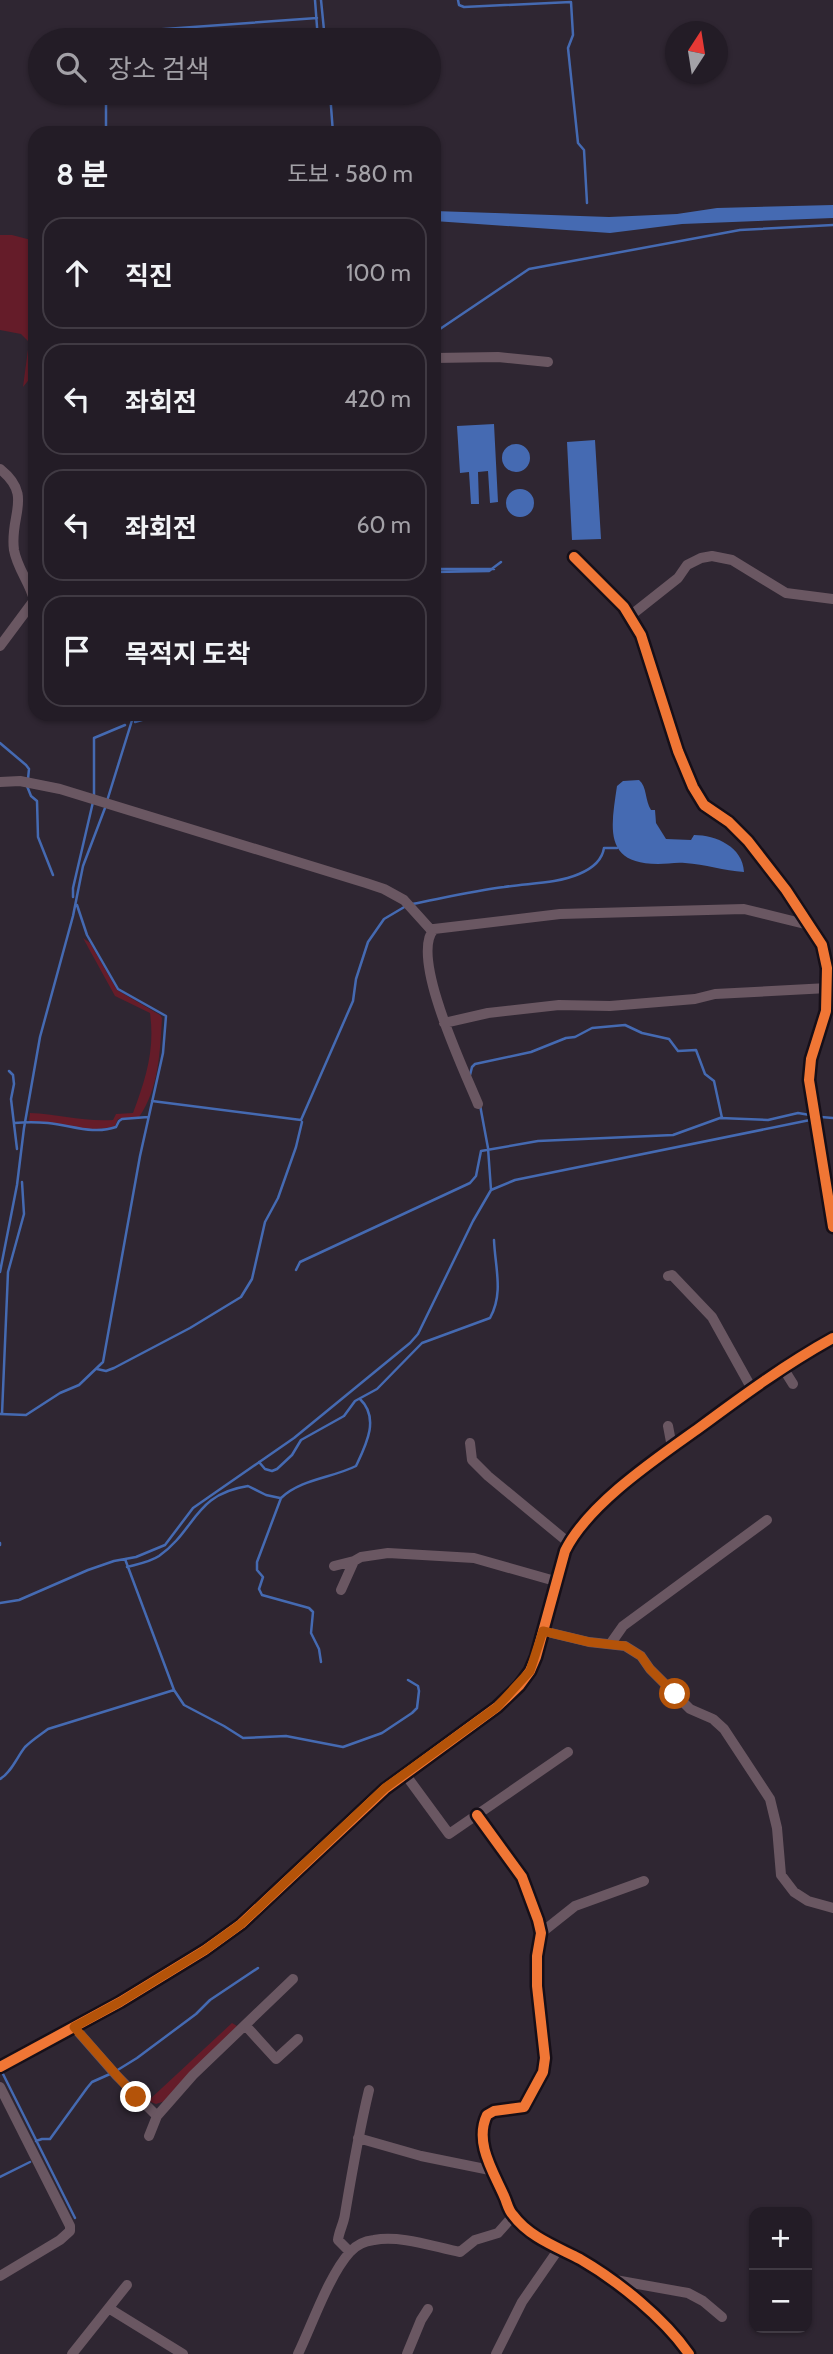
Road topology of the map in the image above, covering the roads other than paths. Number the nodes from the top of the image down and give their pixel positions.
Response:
1 (441, 358) edge
2 (548, 362) dead end
3 (0, 469) edge
4 (574, 556) dead end
5 (28, 583) edge
6 (833, 598) edge
7 (28, 609) edge
8 (630, 616) junction
9 (0, 646) edge
10 (0, 782) edge
11 (809, 925) junction
12 (432, 931) junction
13 (828, 988) junction
14 (444, 1023) junction
15 (478, 1104) dead end
16 (833, 1227) edge
17 (668, 1276) dead end
18 (833, 1338) edge
19 (783, 1368) junction
20 (793, 1384) dead end
21 (752, 1389) junction
22 (668, 1426) dead end
23 (470, 1443) dead end
24 (672, 1447) junction
25 (767, 1520) dead end
26 (569, 1543) junction
27 (354, 1561) junction
28 (334, 1566) dead end
29 (555, 1581) junction
30 (341, 1590) dead end
31 (543, 1631) junction
32 (611, 1643) junction
33 (568, 1752) dead end
34 (405, 1774) junction
35 (478, 1815) junction
36 (643, 1881) dead end
37 (833, 1908) edge
38 (541, 1933) junction
39 (293, 1979) dead end
40 (246, 2026) junction
41 (74, 2027) junction
42 (298, 2039) dead end
43 (0, 2067) edge
44 (0, 2087) edge
45 (369, 2090) dead end
46 (157, 2116) junction
47 (149, 2136) dead end
48 (358, 2138) junction
49 (490, 2170) junction
50 (513, 2216) junction
51 (558, 2250) junction
52 (350, 2252) junction
53 (0, 2276) edge
54 (612, 2280) junction
55 (127, 2285) dead end
56 (110, 2309) junction
57 (428, 2309) dead end
58 (722, 2317) dead end
59 (72, 2354) edge
60 (183, 2354) edge
61 (298, 2354) edge
62 (407, 2354) edge
63 (496, 2354) edge
64 (689, 2354) edge

1 - 2 street
3 - 5 street
4 - 8 street
6 - 8 street
7 - 9 street
8 - 11 street
10 - 12 street
11 - 12 street
11 - 13 street
12 - 14 street
13 - 14 street
13 - 16 street
14 - 15 street
17 - 21 street
18 - 19 street
19 - 20 street
19 - 21 street
21 - 24 street
22 - 24 street
23 - 26 street
24 - 26 street
25 - 32 street
26 - 29 street
27 - 28 street
27 - 29 street
27 - 30 street
29 - 31 street
31 - 32 street
31 - 34 street
32 - 37 street
33 - 35 street
34 - 35 street
34 - 41 street
35 - 38 street
36 - 38 street
38 - 49 street
39 - 40 street
40 - 42 street
40 - 46 street
41 - 43 street
41 - 46 street
44 - 53 street
45 - 48 street
46 - 47 street
48 - 49 street
48 - 52 street
49 - 50 street
50 - 51 street
50 - 52 street
51 - 54 street
51 - 63 street
52 - 61 street
54 - 58 street
54 - 64 street
55 - 56 street
56 - 59 street
56 - 60 street
57 - 62 street

